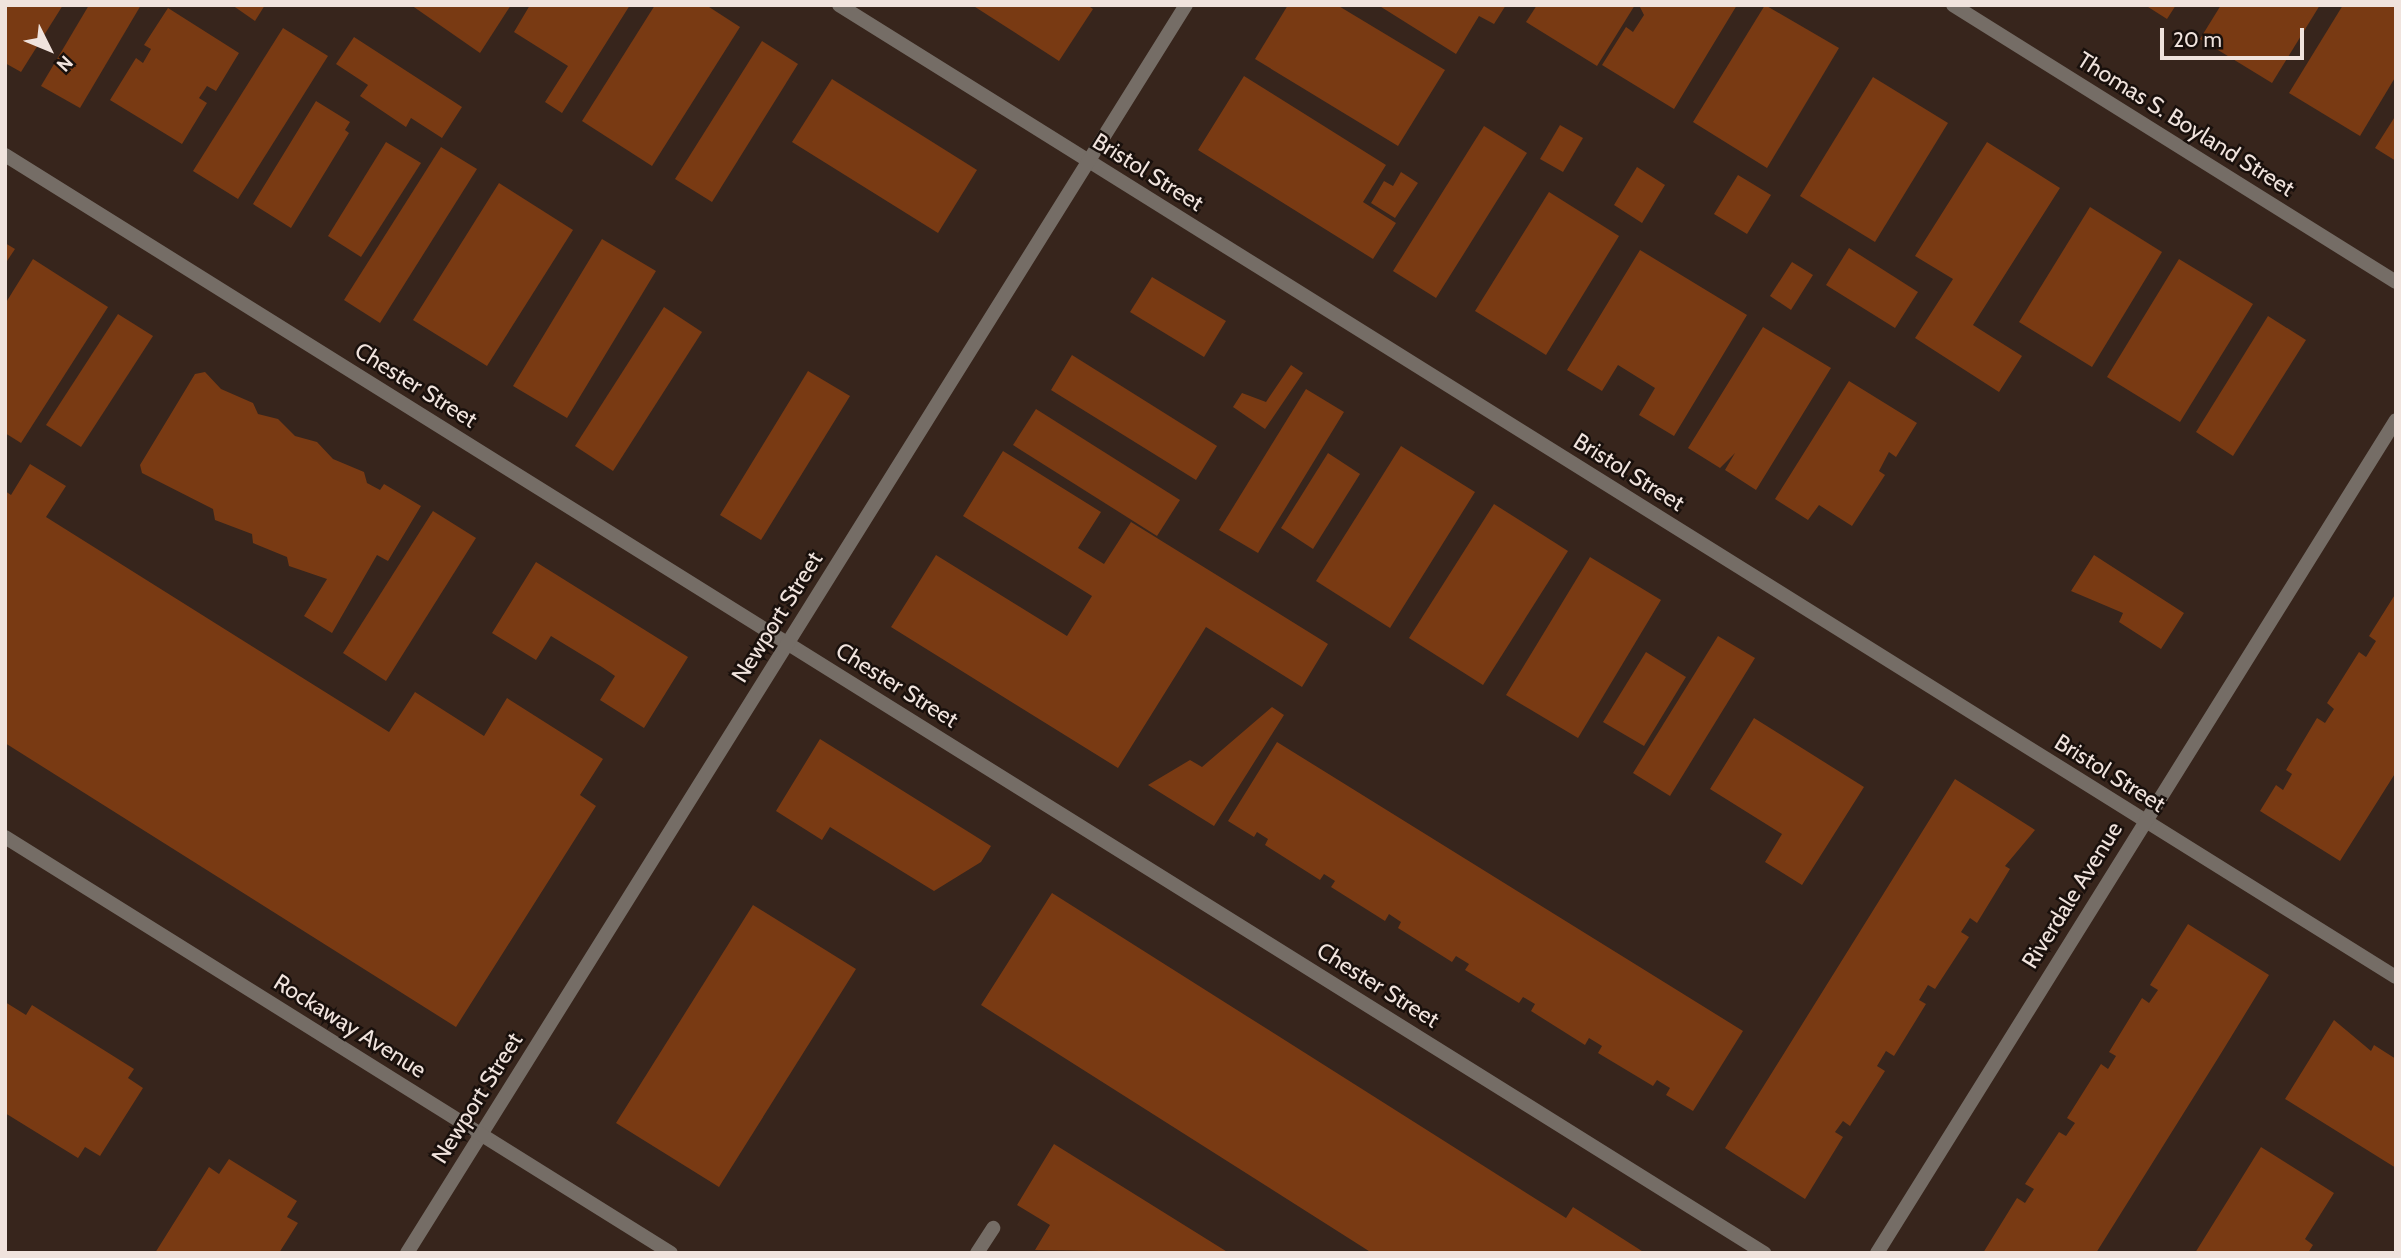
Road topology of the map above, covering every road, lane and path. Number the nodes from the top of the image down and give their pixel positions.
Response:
1 (839, 5) edge
2 (1186, 5) edge
3 (1953, 5) edge
4 (5, 155) edge
5 (1088, 161) junction
6 (2396, 282) edge
7 (2396, 420) edge
8 (787, 643) junction
9 (2145, 821) junction
10 (5, 837) edge
11 (2396, 977) edge
12 (481, 1134) junction
13 (993, 1228) dead end
14 (407, 1253) edge
15 (671, 1253) edge
16 (977, 1253) edge
17 (1764, 1253) edge
18 (1877, 1253) edge

1 - 5 street, Bristol Street
2 - 5 street, Newport Street
3 - 6 street, Thomas S. Boyland Street
4 - 8 street, Chester Street
5 - 8 street, Newport Street
5 - 9 street, Bristol Street
7 - 9 street, Riverdale Avenue
8 - 12 street, Newport Street
8 - 17 street, Chester Street
9 - 11 street, Bristol Street
9 - 18 street, Riverdale Avenue
10 - 12 street, Rockaway Avenue
12 - 14 street, Newport Street
12 - 15 street, Rockaway Avenue
13 - 16 street

